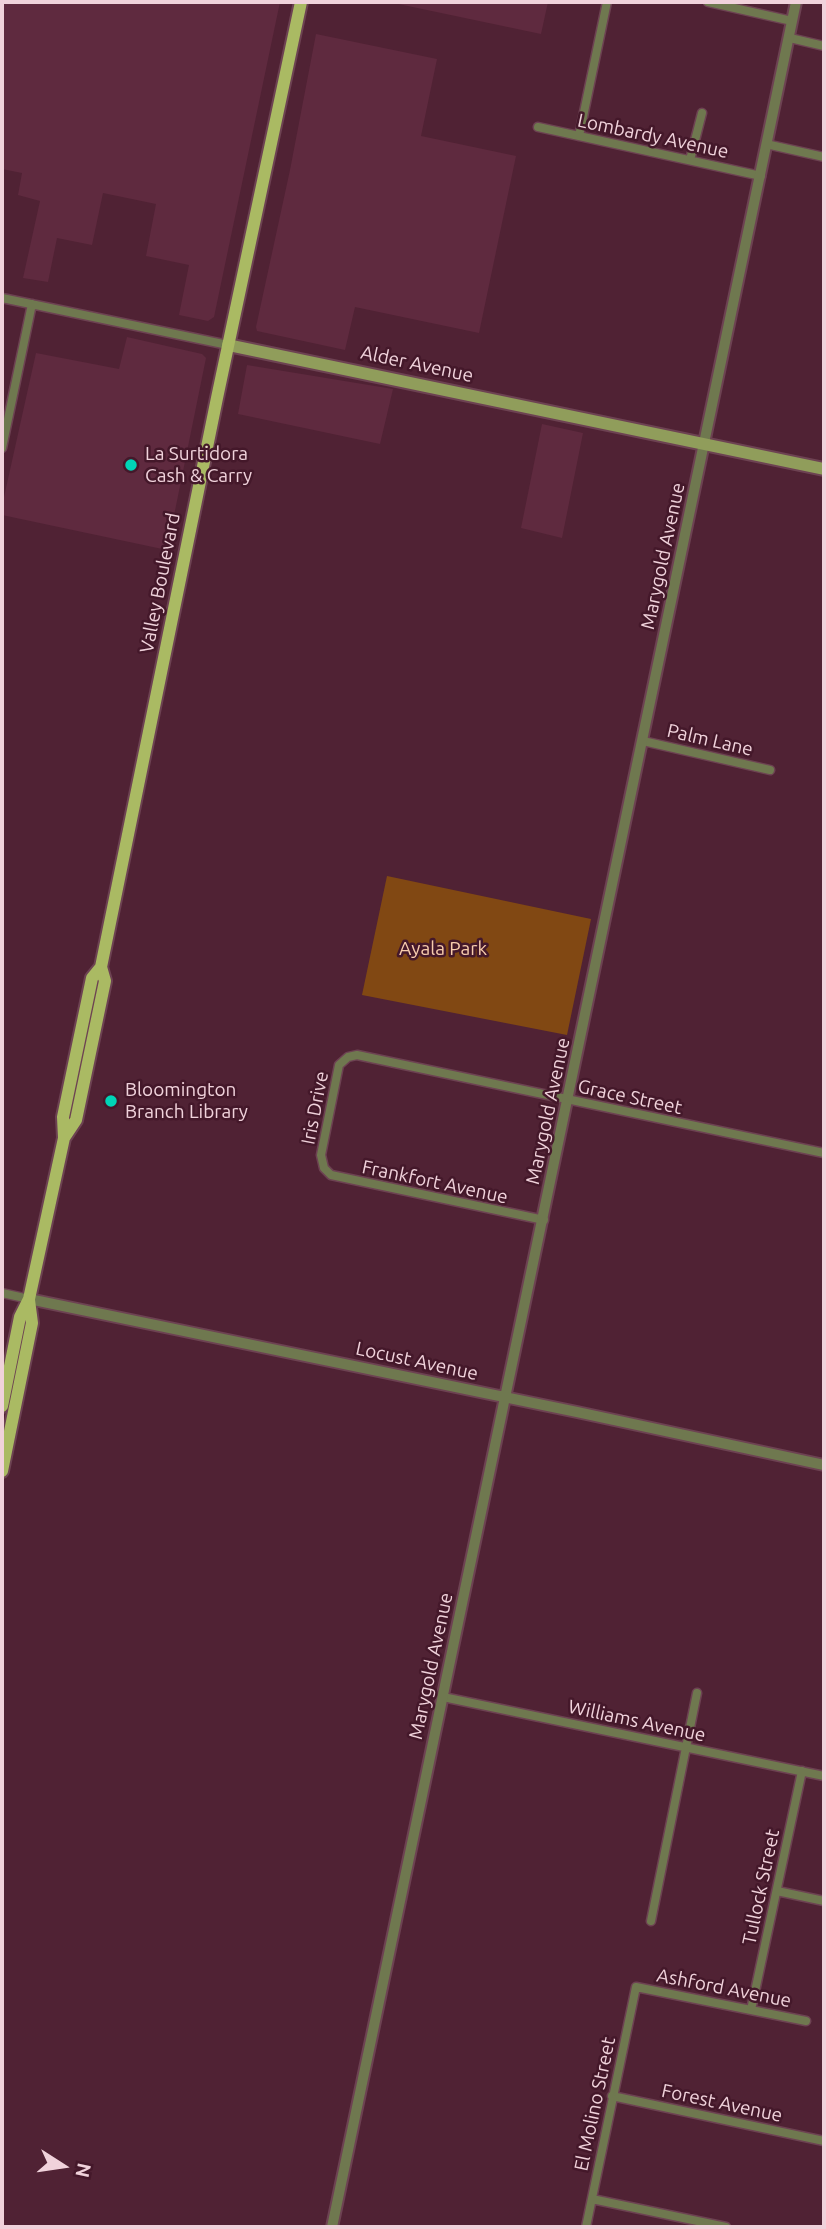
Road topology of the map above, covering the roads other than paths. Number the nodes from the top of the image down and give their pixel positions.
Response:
1 (301, 2) edge
2 (607, 2) edge
3 (708, 2) edge
4 (796, 2) edge
5 (792, 21) junction
6 (790, 38) junction
7 (824, 46) edge
8 (702, 113) dead end
9 (538, 127) dead end
10 (579, 136) junction
11 (766, 144) junction
12 (824, 157) edge
13 (690, 160) junction
14 (761, 176) junction
15 (2, 298) edge
16 (32, 304) junction
17 (228, 345) junction
18 (704, 444) junction
19 (2, 449) edge
20 (824, 469) edge
21 (643, 741) junction
22 (769, 769) dead end
23 (348, 1057) joint
24 (568, 1100) junction
25 (824, 1153) edge
26 (324, 1168) joint
27 (544, 1220) junction
28 (2, 1293) edge
29 (29, 1299) junction
30 (505, 1398) junction
31 (2, 1406) edge
32 (824, 1465) edge
33 (2, 1471) edge
34 (697, 1693) dead end
35 (443, 1697) junction
36 (686, 1747) junction
37 (802, 1771) junction
38 (824, 1776) edge
39 (777, 1891) junction
40 (824, 1901) edge
41 (651, 1921) dead end
42 (636, 1987) joint
43 (751, 2010) junction
44 (806, 2021) dead end
45 (612, 2096) junction
46 (824, 2141) edge
47 (592, 2199) junction
48 (332, 2227) edge
49 (586, 2227) edge
50 (726, 2227) edge

1 - 17 main road, Valley Boulevard
2 - 10 street
3 - 5 street
4 - 5 street, Marygold Avenue
5 - 6 street, Marygold Avenue
6 - 7 street
6 - 11 street, Marygold Avenue
8 - 13 street
9 - 10 street, Lombardy Avenue
10 - 13 street, Lombardy Avenue
11 - 12 street
11 - 14 street, Marygold Avenue
13 - 14 street, Lombardy Avenue
14 - 18 street, Marygold Avenue
15 - 16 street, Alder Avenue
16 - 17 street, Alder Avenue
16 - 19 street
17 - 18 main road, Alder Avenue
17 - 29 main road, Valley Boulevard
18 - 20 main road, Alder Avenue
18 - 21 street, Marygold Avenue
21 - 22 street, Palm Lane
21 - 24 street, Marygold Avenue
23 - 24 street, Grace Street
23 - 26 street, Iris Drive
24 - 25 street, Grace Street
24 - 27 street, Marygold Avenue
26 - 27 street, Frankfort Avenue
27 - 30 street, Marygold Avenue
28 - 29 street, Locust Avenue
29 - 30 street, Locust Avenue
29 - 31 main road, Valley Boulevard
29 - 33 main road, Valley Boulevard
30 - 32 street, Locust Avenue
30 - 35 street, Marygold Avenue
34 - 36 street
35 - 36 street, Williams Avenue
35 - 48 street, Marygold Avenue
36 - 37 street, Williams Avenue
36 - 41 street
37 - 38 street, Williams Avenue
37 - 39 street, Tullock Street
39 - 40 street
39 - 43 street, Tullock Street
42 - 43 street, Ashford Avenue
42 - 45 street, El Molino Street
43 - 44 street, Ashford Avenue
45 - 46 street, Forest Avenue
45 - 47 street, El Molino Street
47 - 49 street, El Molino Street
47 - 50 street

